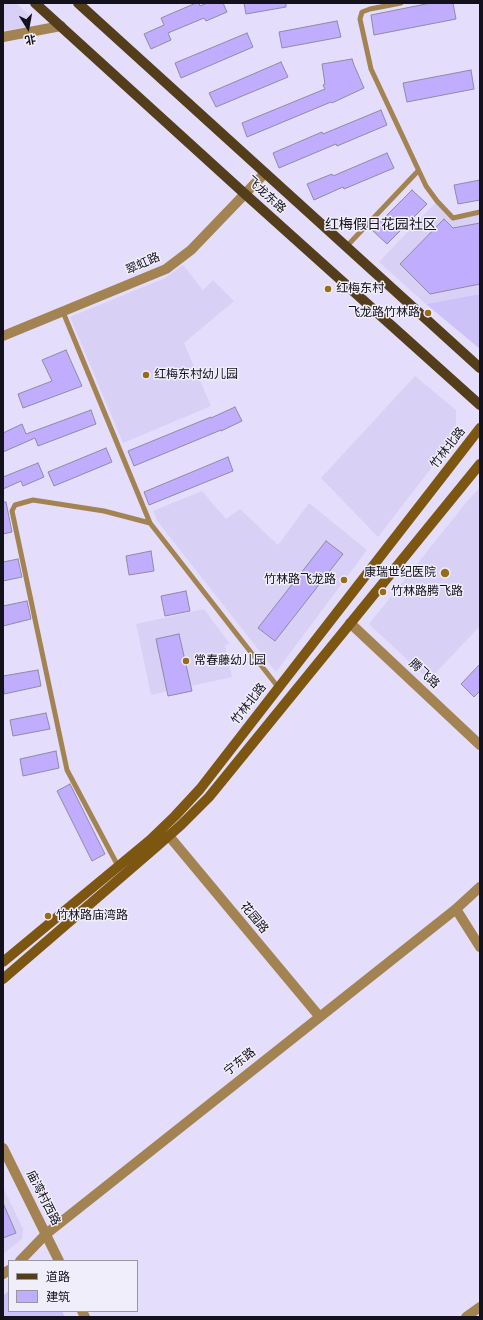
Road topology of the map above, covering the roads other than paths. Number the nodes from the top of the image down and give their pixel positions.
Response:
1 (35, 3) edge
2 (78, 3) edge
3 (401, 3) edge
4 (61, 26) junction
5 (3, 37) edge
6 (418, 171) junction
7 (265, 173) junction
8 (245, 194) junction
9 (480, 212) edge
10 (346, 247) junction
11 (62, 312) junction
12 (3, 336) edge
13 (480, 368) edge
14 (480, 405) edge
15 (480, 428) edge
16 (480, 464) edge
17 (150, 523) junction
18 (350, 623) junction
19 (278, 687) junction
20 (480, 744) edge
21 (169, 836) junction
22 (118, 866) junction
23 (480, 887) edge
24 (456, 909) junction
25 (480, 947) edge
26 (3, 962) edge
27 (3, 979) edge
28 (319, 1016) junction
29 (3, 1148) edge
30 (46, 1234) junction
31 (21, 1260) edge
32 (59, 1260) edge
33 (480, 1307) edge
34 (466, 1317) edge

1 - 4 main road, 飞龙东路
2 - 7 main road, 飞龙东路
3 - 6 lane
4 - 5 street
4 - 8 main road, 飞龙东路
6 - 9 lane
6 - 10 lane
7 - 8 street, 翠虹路
7 - 10 main road, 飞龙东路
8 - 11 street, 翠虹路
8 - 14 main road, 飞龙东路
10 - 13 main road, 飞龙东路
11 - 12 street, 翠虹路
11 - 17 lane
15 - 19 main road, 竹林北路
16 - 18 main road
17 - 19 lane
17 - 22 lane
18 - 20 street, 腾飞路
18 - 21 main road
19 - 22 main road, 竹林北路
21 - 27 main road
21 - 28 street, 花园路
22 - 26 main road, 竹林北路
23 - 24 street, 宁东路
24 - 25 street
24 - 28 street, 宁东路
28 - 30 street, 宁东路
29 - 30 street, 庙湾村西路
30 - 31 street, 宁东路
30 - 32 street, 庙湾村西路
33 - 34 street

